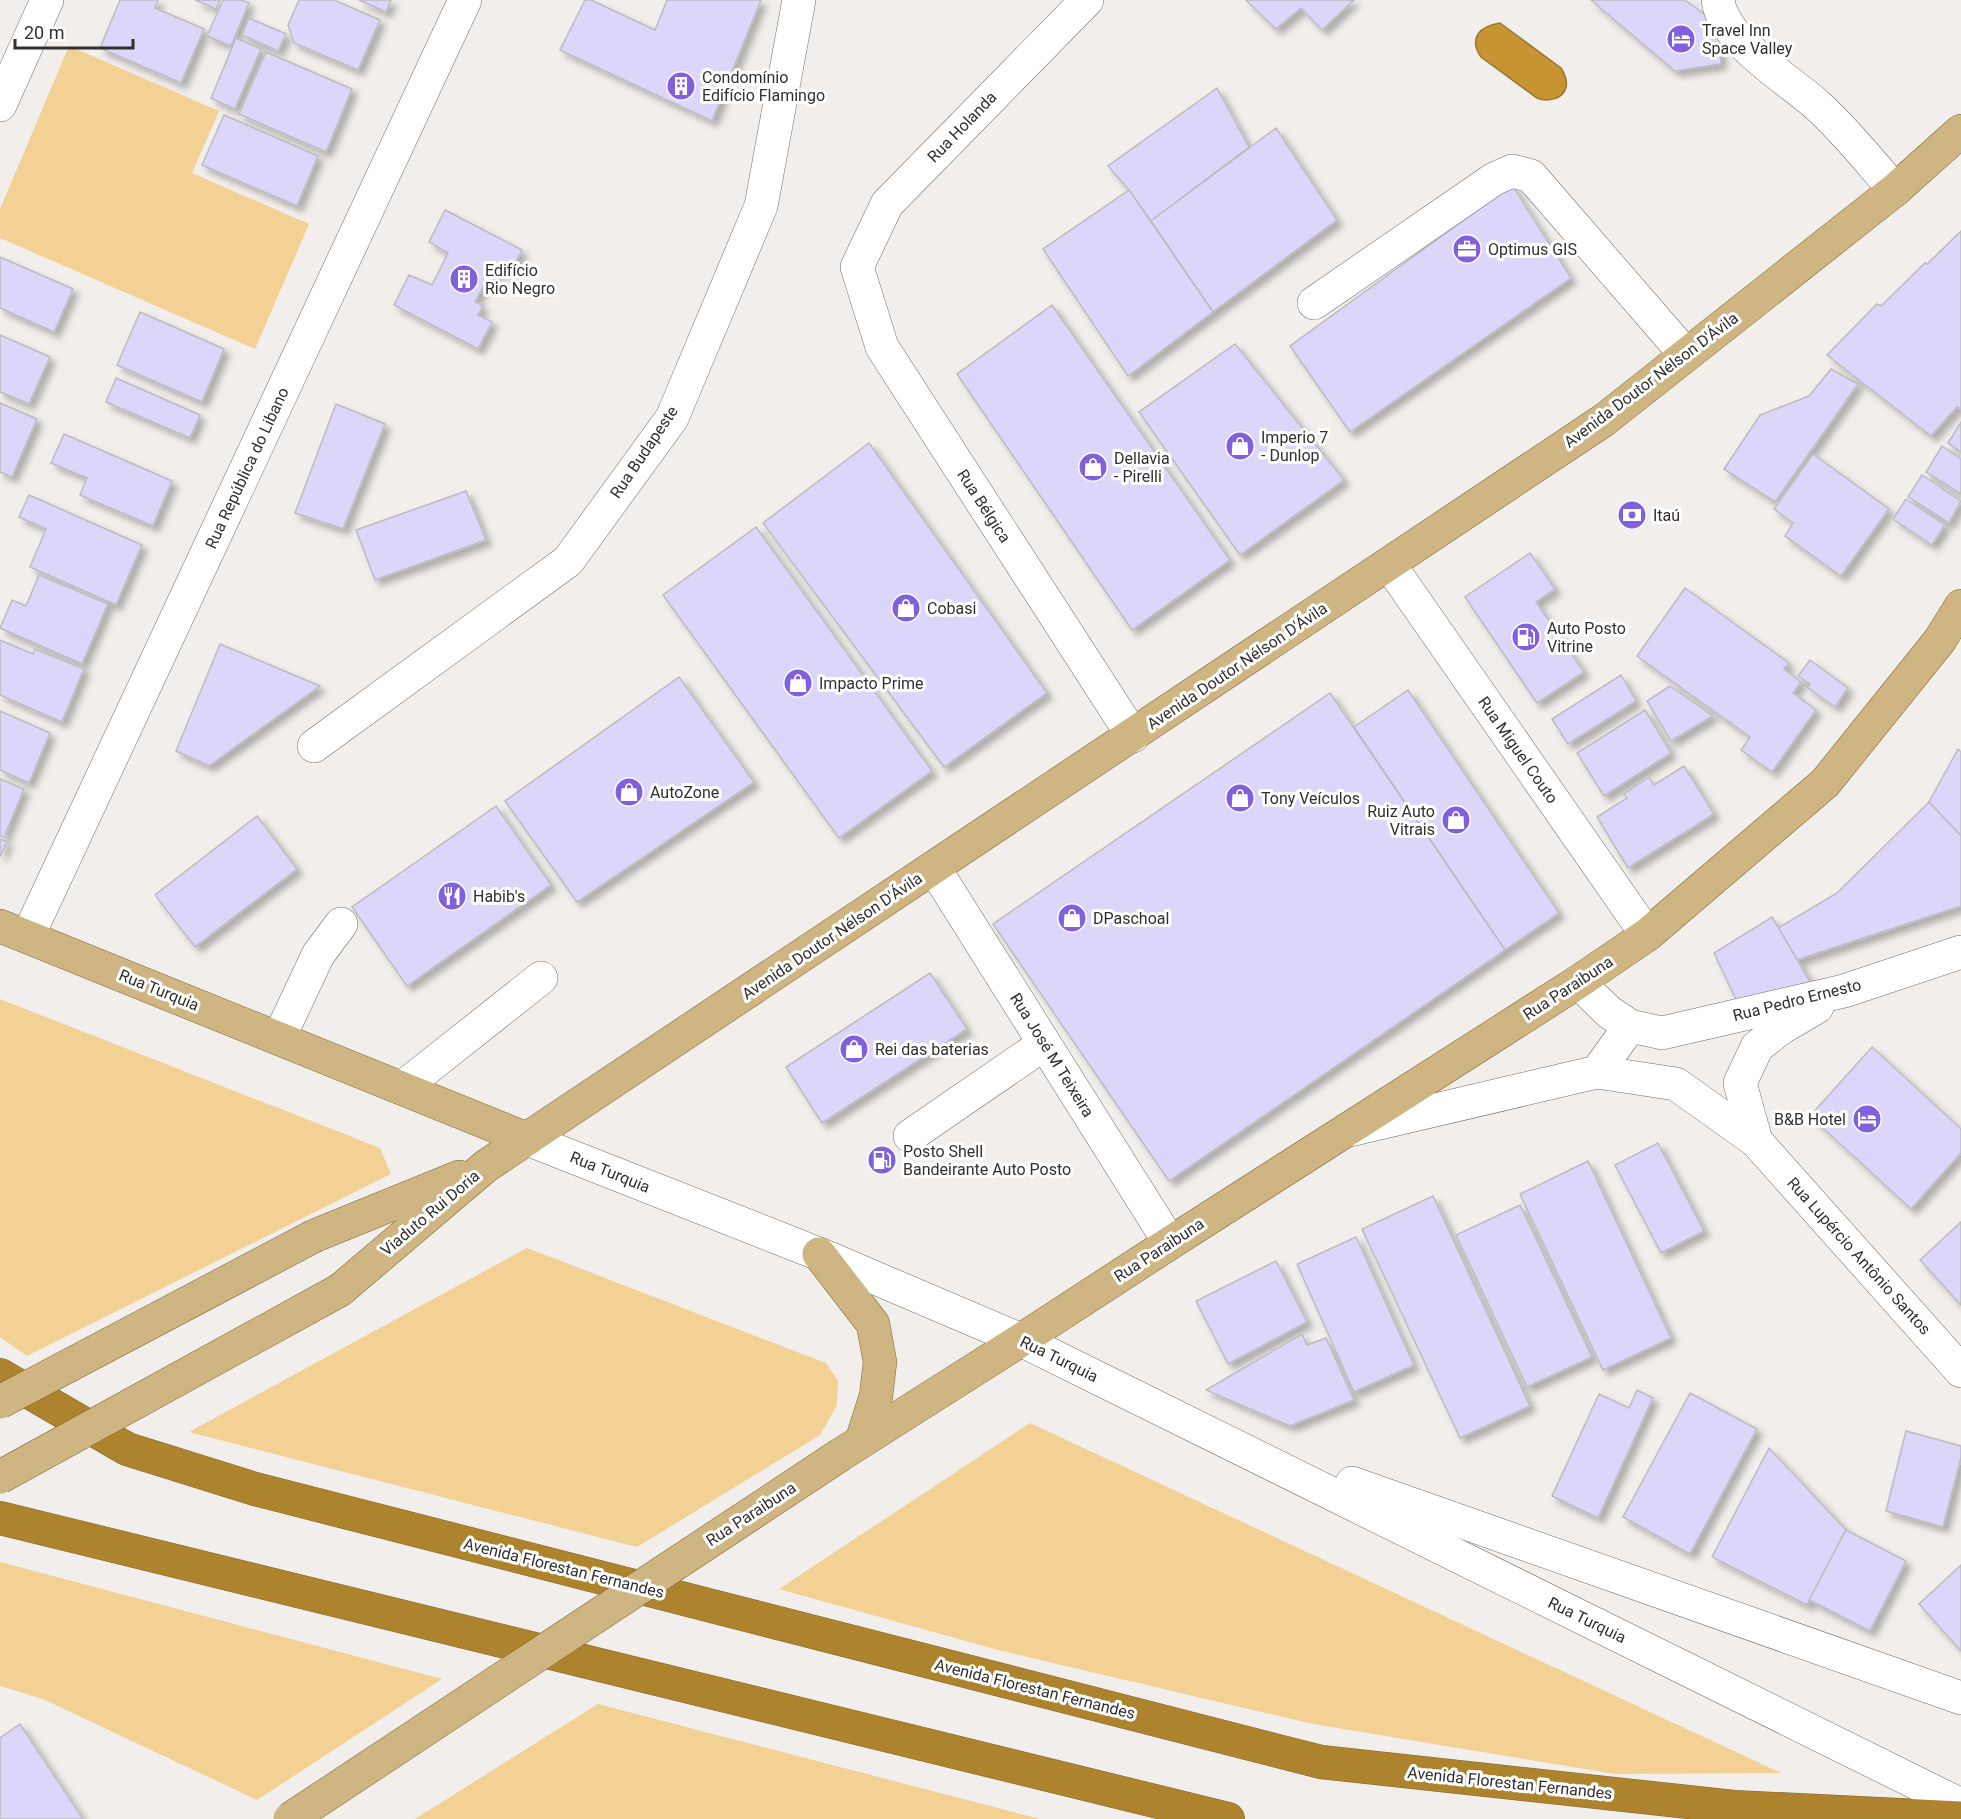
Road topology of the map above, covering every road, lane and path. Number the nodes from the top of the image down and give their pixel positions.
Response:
1 (47, 0) edge
2 (465, 0) edge
3 (799, 0) edge
4 (1087, 0) edge
5 (1718, 0) edge
6 (0, 105) edge
7 (1961, 131) edge
8 (1895, 190) junction
9 (857, 267) joint
10 (1314, 303) dead end
11 (1686, 355) junction
12 (1389, 564) junction
13 (1961, 606) edge
14 (1133, 736) junction
15 (314, 746) dead end
16 (934, 868) junction
17 (341, 924) dead end
18 (14, 931) edge
19 (1647, 935) junction
20 (1961, 952) edge
21 (541, 978) dead end
22 (1578, 982) junction
23 (1844, 991) junction
24 (1630, 1026) junction
25 (279, 1038) junction
26 (1044, 1044) junction
27 (1597, 1072) junction
28 (402, 1088) junction
29 (1342, 1132) junction
30 (910, 1136) dead end
31 (527, 1139) junction
32 (1756, 1141) junction
33 (486, 1166) junction
34 (1170, 1243) junction
35 (819, 1254) junction
36 (1021, 1340) junction
37 (1961, 1371) edge
38 (0, 1375) edge
39 (0, 1402) edge
40 (1213, 1434) junction
41 (851, 1448) junction
42 (0, 1477) edge
43 (0, 1518) edge
44 (1961, 1698) edge
45 (1961, 1805) edge
46 (1961, 1818) edge
47 (290, 1819) edge
48 (1228, 1819) edge

1 - 6 street
2 - 18 street, Rua República do Libano
3 - 15 street, Rua Budapeste
4 - 9 street, Rua Holanda
5 - 8 street
7 - 8 main road, Avenida Doutor Nélson D'Ávila
8 - 11 main road, Avenida Doutor Nélson D'Ávila
9 - 14 street, Rua Bélgica
10 - 11 street
11 - 12 main road, Avenida Doutor Nélson D'Ávila
12 - 14 main road, Avenida Doutor Nélson D'Ávila
12 - 19 street, Rua Miguel Couto
13 - 19 main road, Rua Paraibuna
14 - 16 main road, Avenida Doutor Nélson D'Ávila
16 - 26 street, Rua José M Teixeira
16 - 31 main road, Avenida Doutor Nélson D'Ávila
17 - 25 street
18 - 25 main road, Rua Turquia
19 - 22 main road, Rua Paraibuna
20 - 23 street, Rua Pedro Ernesto
21 - 28 street
22 - 24 street, Rua Pedro Ernesto
22 - 29 main road, Rua Paraibuna
23 - 24 street, Rua Pedro Ernesto
23 - 32 street, Rua Lupércio Antônio Santos
24 - 27 street
25 - 28 main road, Rua Turquia
26 - 30 street
26 - 34 street, Rua José M Teixeira
27 - 29 street
27 - 32 street, Rua Lupércio Antônio Santos
28 - 31 main road, Rua Turquia
29 - 34 main road, Rua Paraibuna
31 - 33 main road, Avenida Doutor Nélson D'Ávila
31 - 35 street, Rua Turquia
32 - 37 street, Rua Lupércio Antônio Santos
33 - 39 main road, Viaduto Rui Doria, bridge
33 - 42 main road, Viaduto Rui Doria, bridge
34 - 36 main road, Rua Paraibuna
35 - 36 street, Rua Turquia
35 - 41 main road
36 - 40 street, Rua Turquia
36 - 41 main road, Rua Paraibuna
38 - 46 highway, Avenida Florestan Fernandes
40 - 44 street, Rua Turquia
40 - 45 street, Rua Turquia
41 - 47 main road, Rua Paraibuna, bridge
43 - 48 highway

